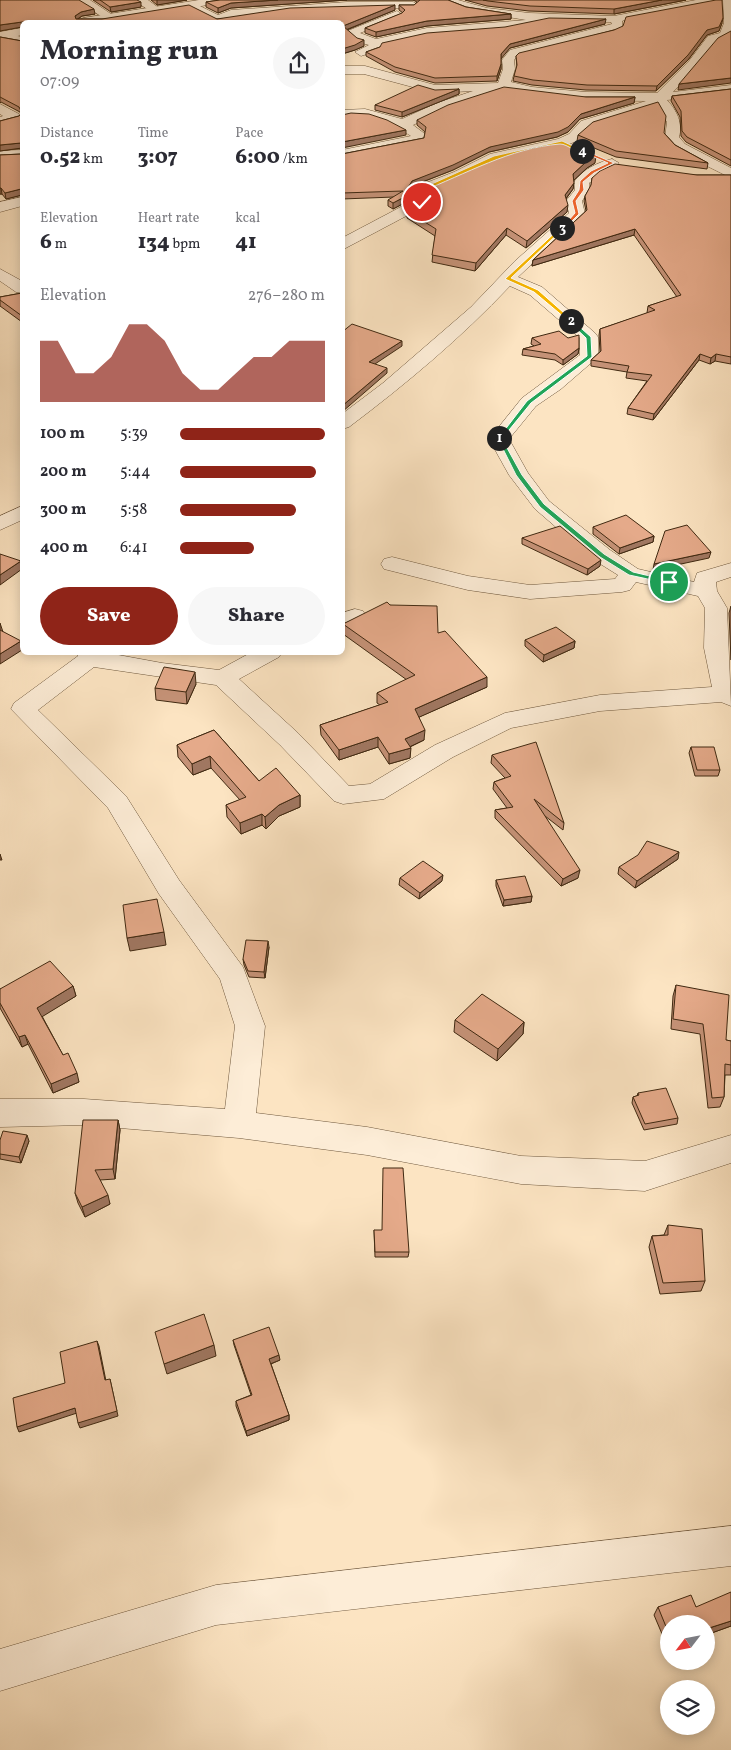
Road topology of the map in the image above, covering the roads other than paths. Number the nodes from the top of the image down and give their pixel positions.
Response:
1 (82, 0) edge
2 (140, 0) edge
3 (220, 0) edge
4 (446, 0) edge
5 (714, 0) edge
6 (729, 0) edge
7 (429, 2) edge
8 (192, 4) junction
9 (412, 4) junction
10 (157, 11) junction
11 (616, 15) junction
12 (111, 18) junction
13 (545, 18) junction
14 (97, 20) edge
15 (219, 20) edge
16 (222, 20) edge
17 (730, 27) edge
18 (20, 32) edge
19 (0, 36) edge
20 (20, 41) edge
21 (374, 43) junction
22 (350, 55) edge
23 (345, 70) edge
24 (504, 86) junction
25 (731, 88) edge
26 (660, 98) junction
27 (715, 104) edge
28 (0, 108) edge
29 (345, 114) edge
30 (0, 121) edge
31 (403, 124) junction
32 (562, 142) junction
33 (579, 150) edge
34 (345, 153) edge
35 (20, 154) edge
36 (0, 155) edge
37 (611, 162) dead end
38 (704, 175) edge
39 (731, 175) edge
40 (20, 202) edge
41 (0, 206) edge
42 (345, 244) edge
43 (0, 274) edge
44 (507, 279) junction
45 (20, 287) edge
46 (345, 421) edge
47 (20, 513) edge
48 (0, 524) edge
49 (392, 564) dead end
50 (731, 570) edge
51 (631, 574) junction
52 (706, 591) junction
53 (266, 655) edge
54 (90, 656) edge
55 (223, 678) junction
56 (729, 696) edge
57 (0, 1114) edge
58 (239, 1124) junction
59 (731, 1149) edge
60 (731, 1546) edge
61 (0, 1670) edge

1 - 12 street
2 - 10 street
3 - 8 street
4 - 13 street
5 - 11 street
6 - 17 street
7 - 9 street
8 - 10 street
8 - 15 street
9 - 16 street
9 - 21 street
10 - 12 street
11 - 13 street
11 - 24 street
12 - 14 street
13 - 21 street
17 - 26 street
18 - 19 street
19 - 20 street
21 - 22 street
23 - 24 street
24 - 26 street
24 - 31 street
25 - 26 street
26 - 27 street
26 - 32 street
26 - 39 street
28 - 30 street
29 - 31 street
31 - 34 street
32 - 33 street
32 - 42 street
35 - 36 street
37 - 44 street
38 - 39 street
40 - 41 street
43 - 45 street
44 - 46 street
44 - 51 street
47 - 48 street
49 - 51 street
50 - 52 street
51 - 52 street
52 - 56 street
53 - 55 street
54 - 55 street
54 - 58 street
55 - 56 street
57 - 58 street
58 - 59 street
60 - 61 street

